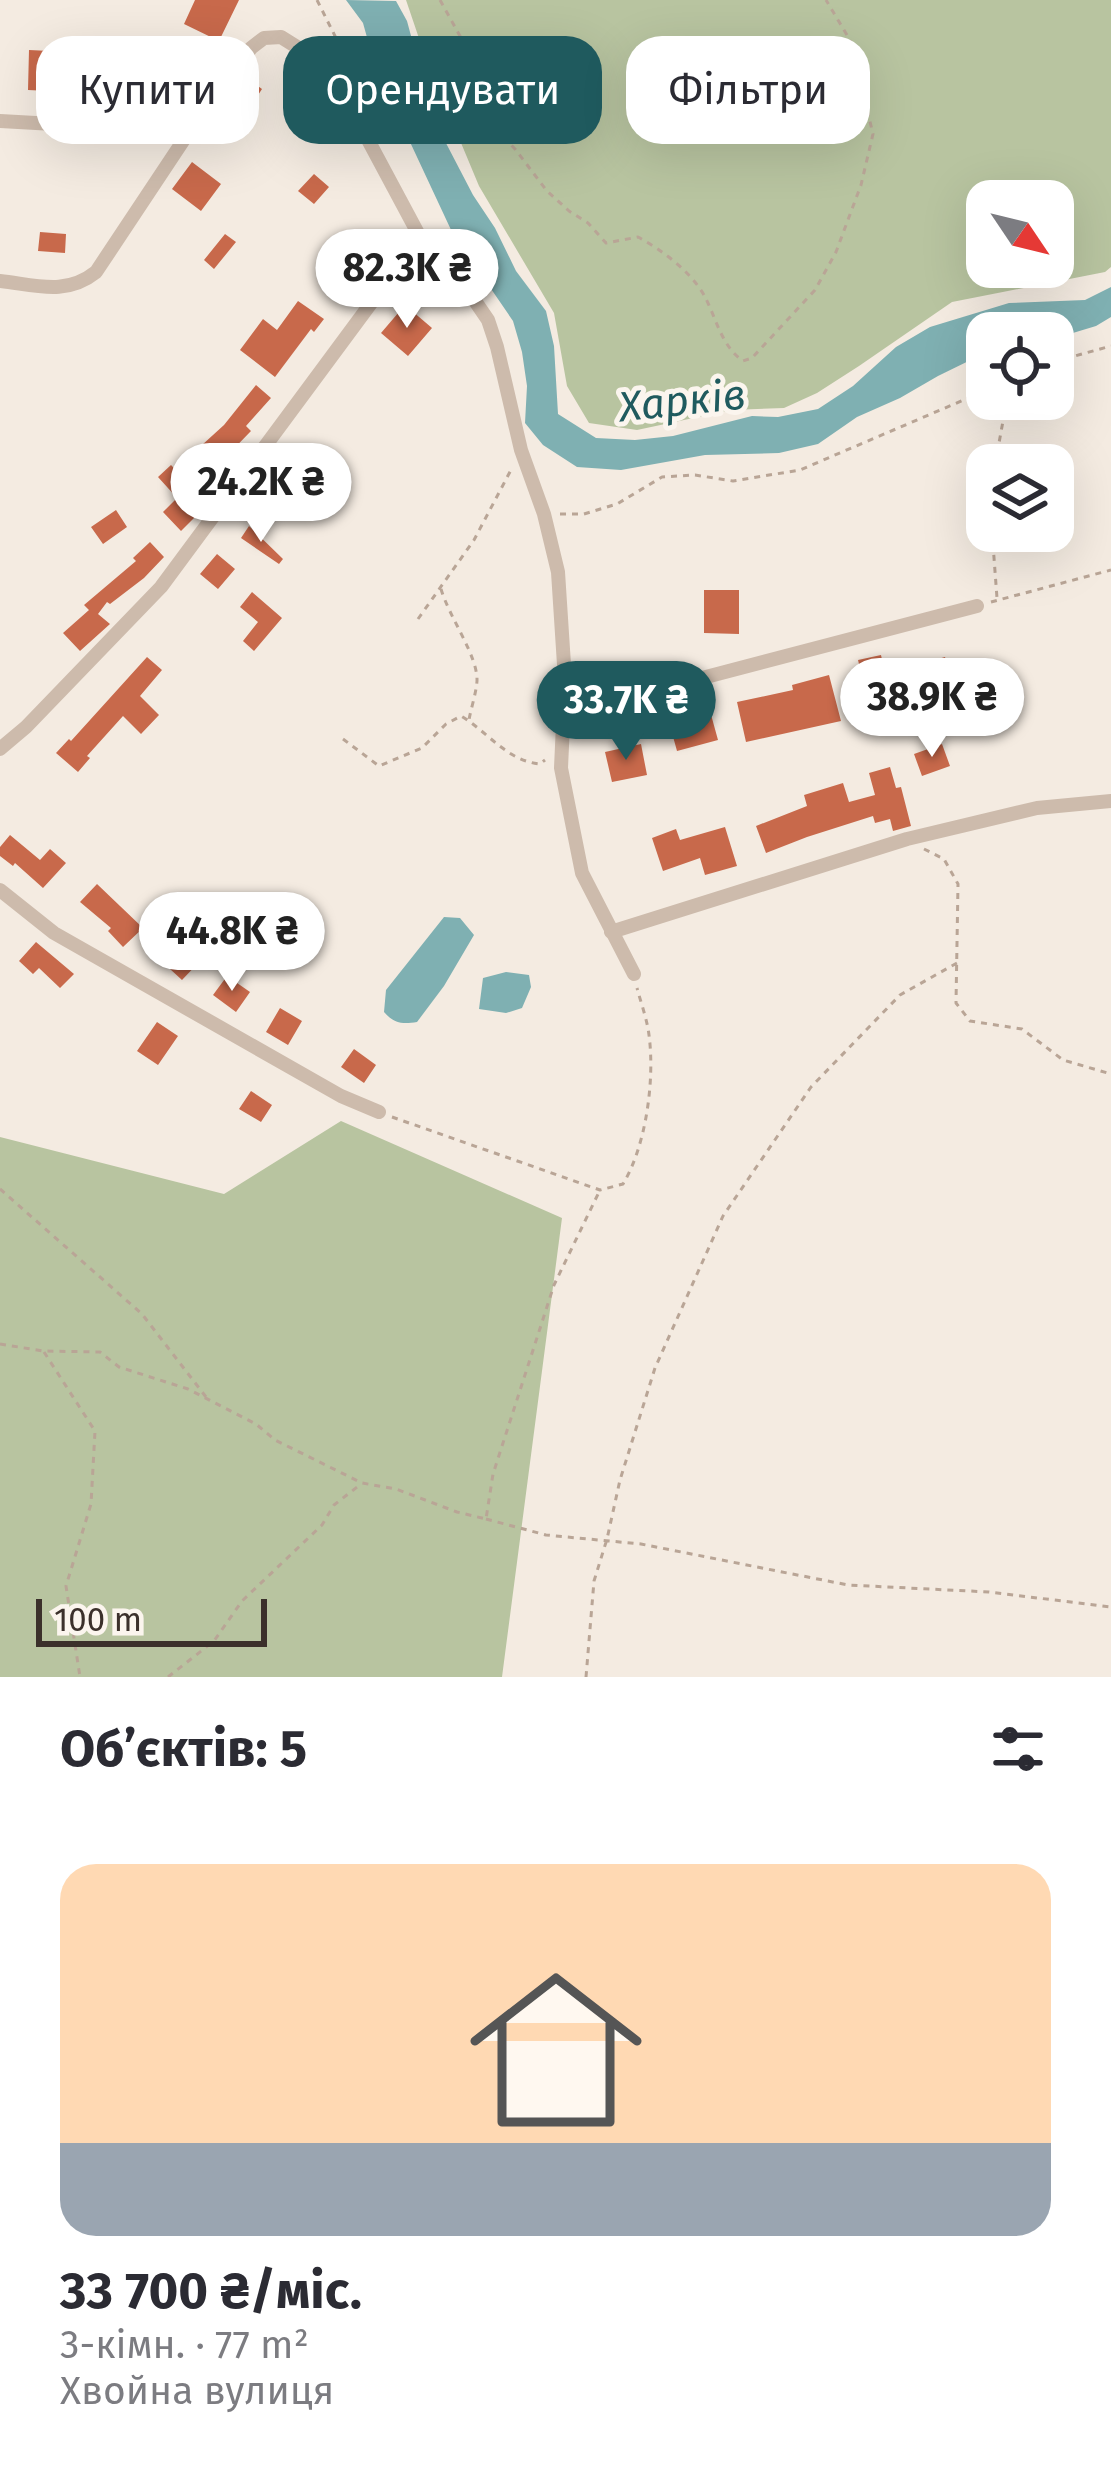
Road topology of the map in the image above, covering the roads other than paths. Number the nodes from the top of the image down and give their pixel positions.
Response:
1 (259, 42) edge
2 (0, 121) edge
3 (36, 123) edge
4 (181, 144) edge
5 (420, 237) junction
6 (0, 280) edge
7 (977, 606) dead end
8 (565, 680) junction
9 (0, 749) edge
10 (1111, 801) edge
11 (0, 890) edge
12 (611, 932) junction
13 (634, 974) road end
14 (380, 1112) road end

1 - 5 street
2 - 3 street
4 - 6 street
5 - 8 street
5 - 9 street
7 - 8 street
8 - 12 street
10 - 12 street
11 - 14 street
12 - 13 street

